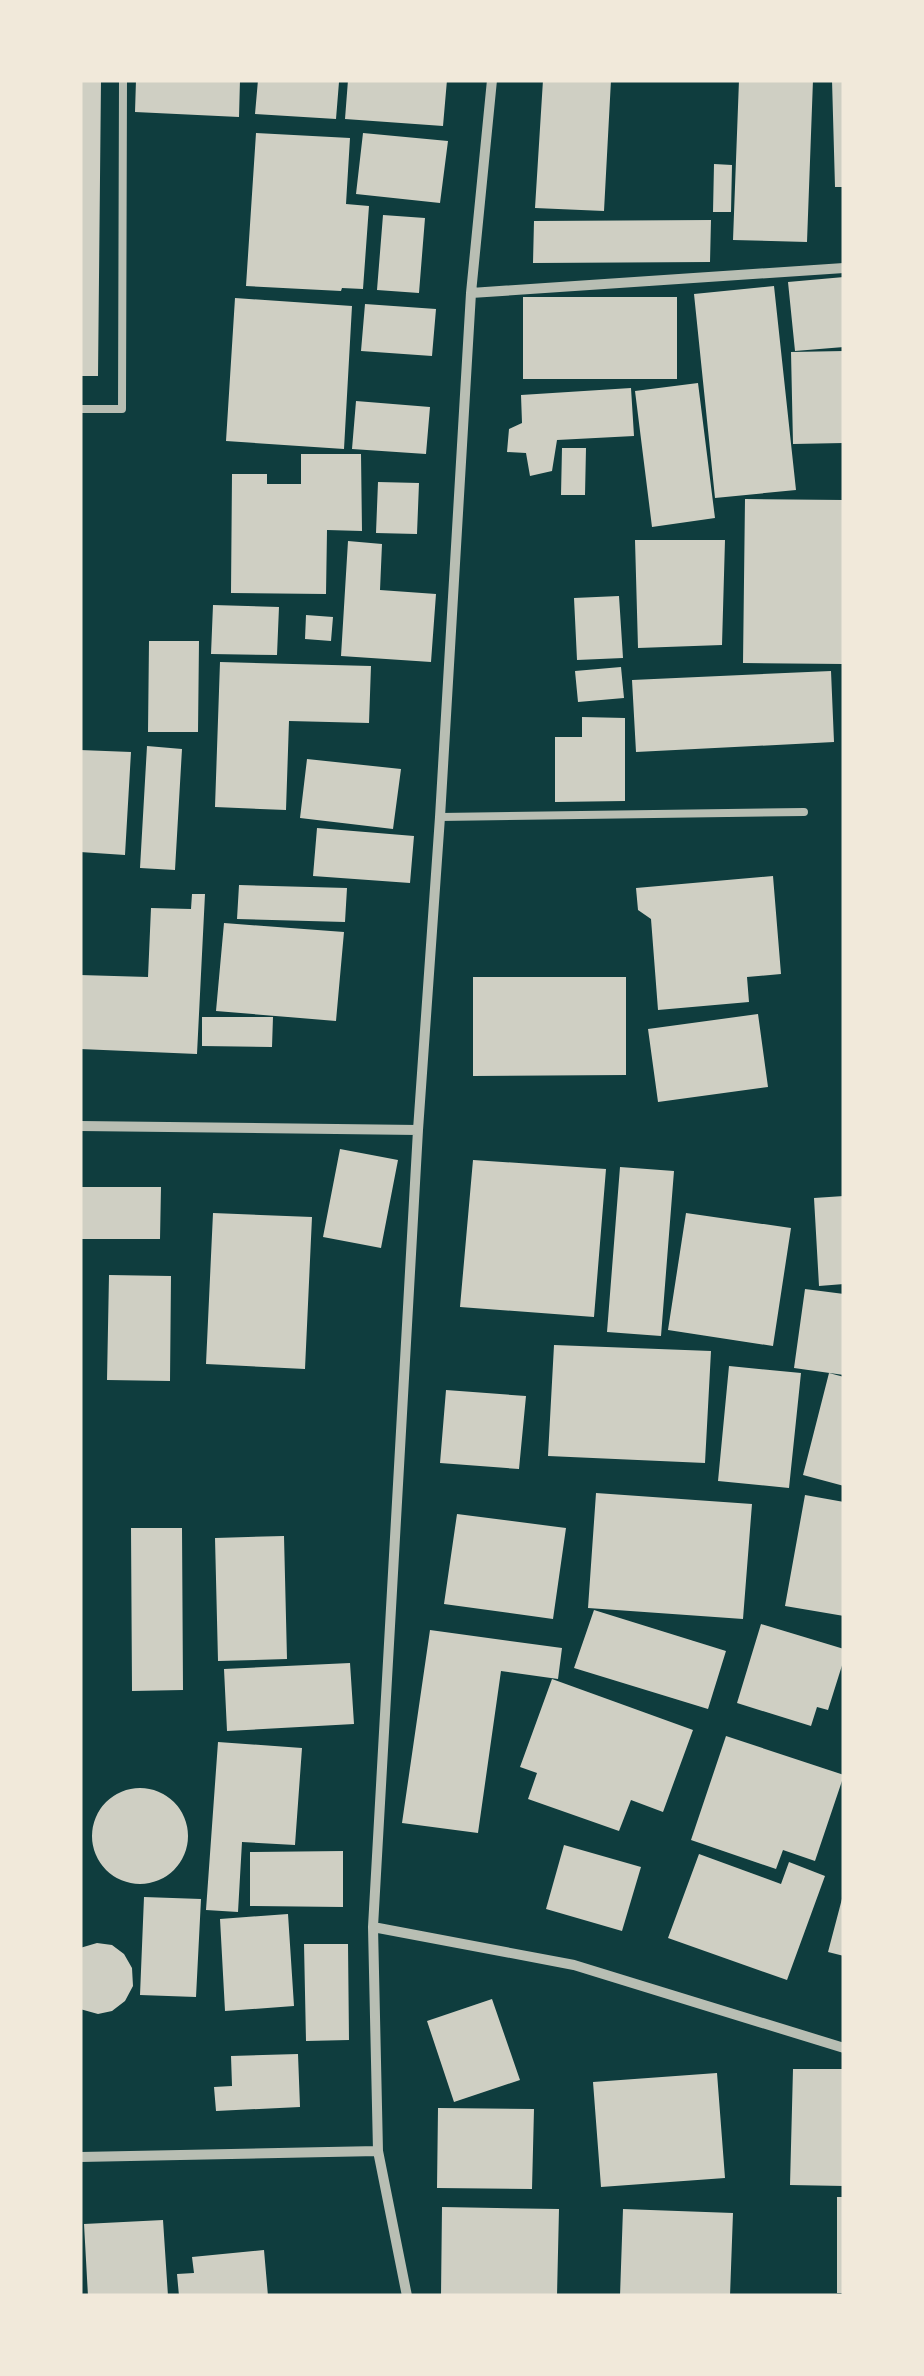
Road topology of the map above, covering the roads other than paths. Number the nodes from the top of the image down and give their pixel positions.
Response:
1 (124, 80) edge
2 (492, 80) edge
3 (844, 268) edge
4 (471, 293) junction
5 (80, 409) edge
6 (804, 812) dead end
7 (440, 817) junction
8 (80, 1126) edge
9 (418, 1130) junction
10 (373, 1927) junction
11 (844, 2048) edge
12 (378, 2151) junction
13 (80, 2158) edge
14 (407, 2296) edge

1 - 5 lane
2 - 4 street
3 - 4 street
4 - 7 street
6 - 7 lane
7 - 9 street
8 - 9 street
9 - 10 street
10 - 11 street
10 - 12 street
12 - 13 street
12 - 14 street

